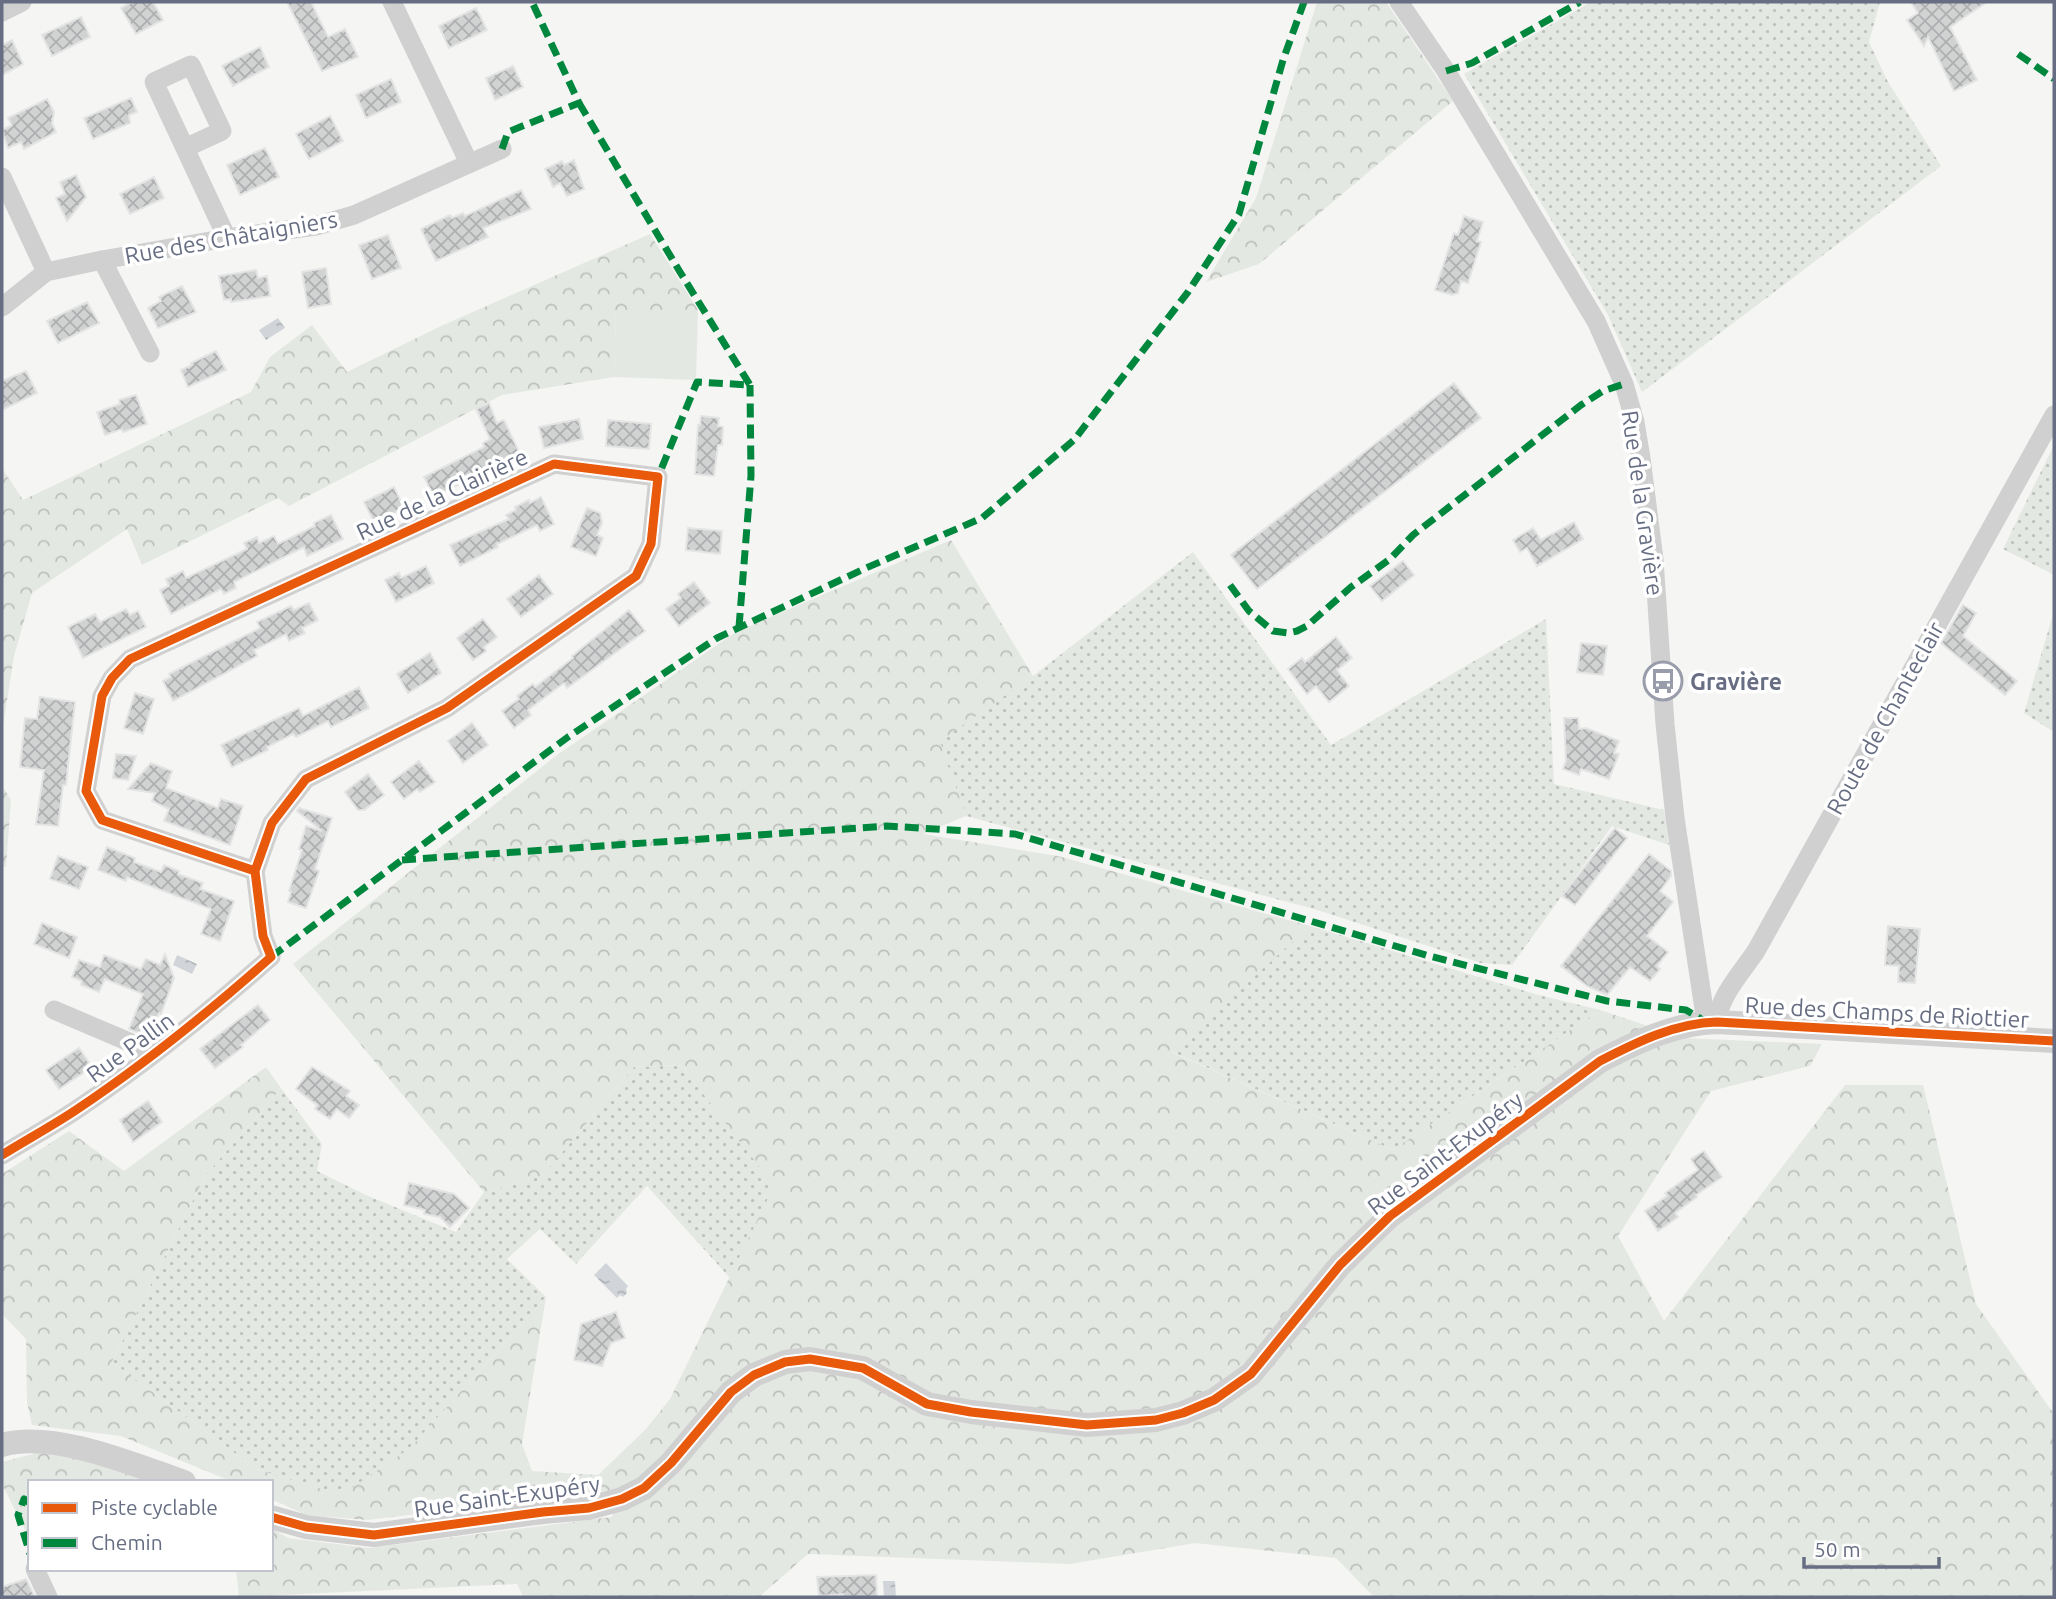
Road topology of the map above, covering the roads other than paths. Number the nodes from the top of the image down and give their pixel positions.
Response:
1 (22, 2) edge
2 (392, 2) edge
3 (1399, 2) edge
4 (2, 12) edge
5 (185, 148) dead end
6 (502, 149) dead end
7 (469, 163) junction
8 (2, 177) edge
9 (227, 238) junction
10 (102, 260) junction
11 (46, 272) junction
12 (2, 307) edge
13 (150, 352) dead end
14 (2054, 415) edge
15 (255, 871) junction
16 (271, 957) joint
17 (54, 1010) dead end
18 (1712, 1022) junction
19 (2054, 1041) edge
20 (155, 1053) junction
21 (2, 1155) edge
22 (2, 1445) edge
23 (178, 1480) edge
24 (273, 1518) edge
25 (36, 1571) edge
26 (48, 1597) edge

1 - 4 street
2 - 7 street
3 - 18 street, Rue de la Gravière
5 - 9 street
6 - 7 street, Rue des Châtaigniers
7 - 9 street, Rue des Châtaigniers
8 - 11 street
9 - 10 street, Rue des Châtaigniers
10 - 11 street, Rue des Châtaigniers
10 - 13 street
11 - 12 street, Rue des Châtaigniers
14 - 18 street, Route de Chanteclair
15 - 15 street, Rue de la Clairière
15 - 16 street, Rue de la Clairière
16 - 20 street, Rue Pallin
17 - 20 street
18 - 19 street, Rue des Champs de Riottier
18 - 24 street, Rue Saint-Exupéry
20 - 21 street, Rue Pallin
22 - 23 street
25 - 26 street

